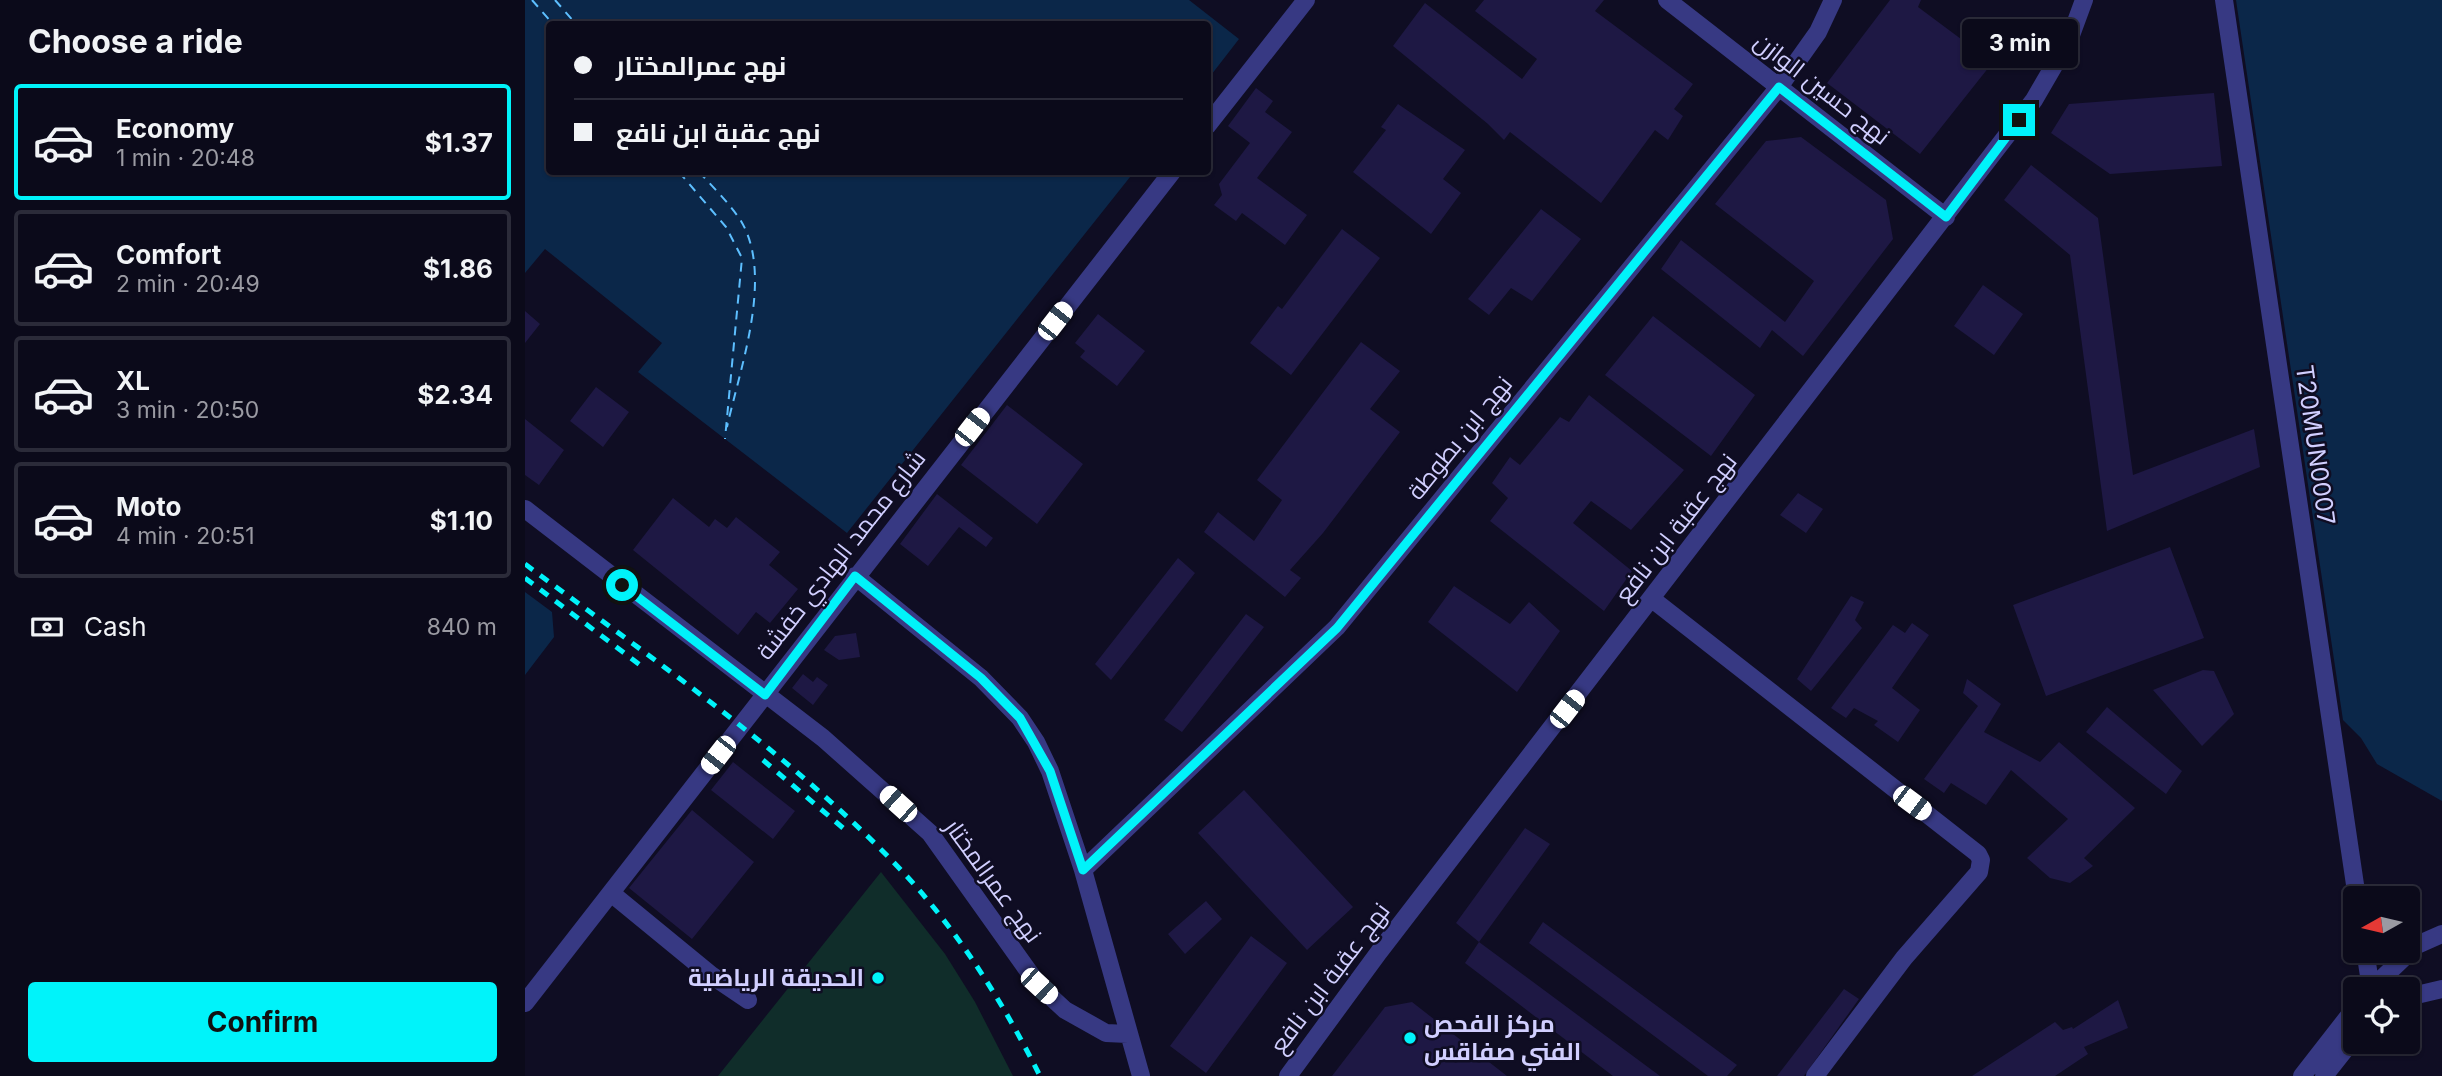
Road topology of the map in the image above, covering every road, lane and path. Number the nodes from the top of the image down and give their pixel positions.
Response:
1 (1306, 0) edge
2 (1667, 0) edge
3 (1833, 0) edge
4 (2084, 0) edge
5 (2224, 0) edge
6 (1779, 87) junction
7 (1211, 121) edge
8 (1170, 175) edge
9 (1946, 217) junction
10 (525, 509) edge
11 (855, 576) junction
12 (1652, 599) junction
13 (765, 695) junction
14 (1083, 870) junction
15 (2355, 886) edge
16 (611, 893) junction
17 (2442, 934) edge
18 (2384, 977) edge
19 (2442, 989) edge
20 (2420, 994) edge
21 (748, 1000) dead end
22 (525, 1003) edge
23 (2343, 1024) edge
24 (1128, 1034) junction
25 (2343, 1053) edge
26 (1140, 1076) edge
27 (1288, 1076) edge
28 (1815, 1076) edge
29 (2302, 1076) edge
30 (2325, 1076) edge

1 - 7 street
2 - 6 street, نهج حسين الوازن
3 - 6 street, نهج ابن بطوطة
4 - 9 street, نهج عقبة ابن نافع
5 - 15 street, T20MUN0007
6 - 9 street, نهج حسين الوازن
6 - 14 street, نهج ابن بطوطة
8 - 11 street, شارع محمد الهادي خفشة
9 - 12 street, نهج عقبة ابن نافع
10 - 13 street, نهج عمرالمختار
11 - 13 street, شارع محمد الهادي خفشة
11 - 14 street
12 - 27 street, نهج عقبة ابن نافع
12 - 28 street
13 - 16 street, شارع محمد الهادي خفشة
13 - 24 street, نهج عمرالمختار
14 - 24 street
16 - 21 street
16 - 22 street, شارع محمد الهادي خفشة
17 - 18 street
19 - 20 street
23 - 29 street
24 - 26 street
25 - 30 street

